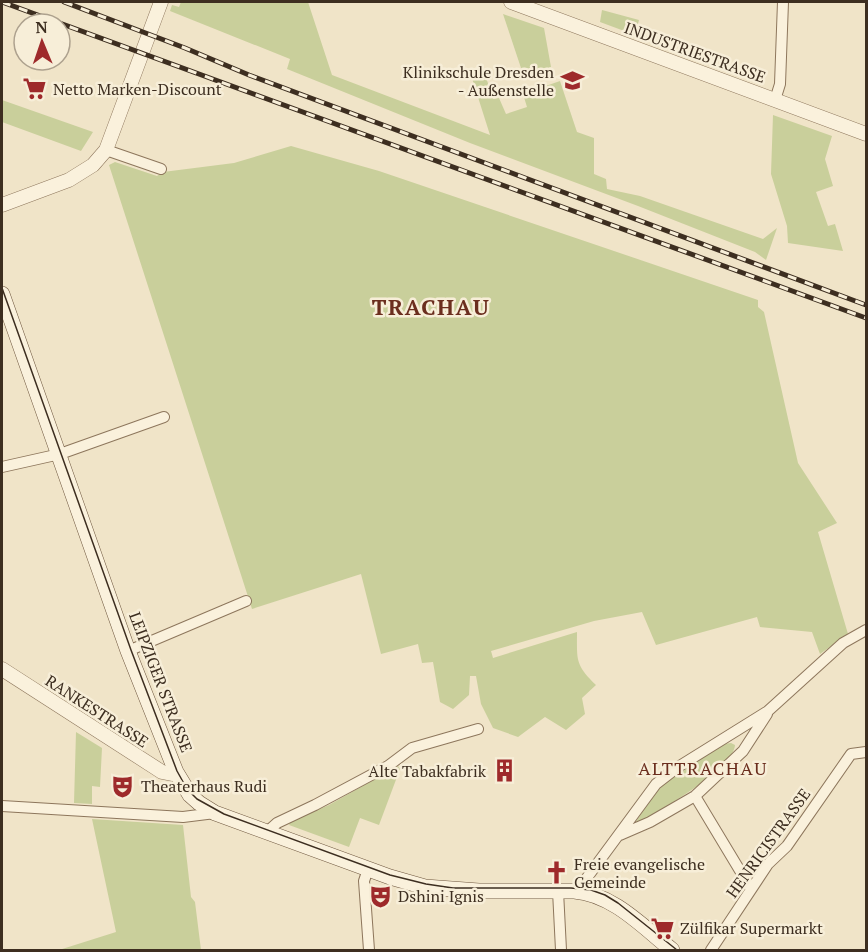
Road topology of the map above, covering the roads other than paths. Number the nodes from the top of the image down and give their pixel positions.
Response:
1 (161, 2) edge
2 (511, 2) edge
3 (783, 2) edge
4 (775, 100) junction
5 (867, 134) edge
6 (106, 150) junction
7 (161, 169) dead end
8 (2, 205) edge
9 (2, 294) edge
10 (164, 417) dead end
11 (58, 455) junction
12 (2, 467) edge
13 (246, 601) dead end
14 (867, 630) edge
15 (128, 651) junction
16 (2, 669) edge
17 (768, 711) junction
18 (478, 729) dead end
19 (867, 752) edge
20 (176, 772) junction
21 (695, 796) junction
22 (2, 806) edge
23 (215, 813) junction
24 (267, 832) junction
25 (618, 835) junction
26 (368, 869) junction
27 (751, 889) junction
28 (558, 891) junction
29 (584, 891) junction
30 (369, 951) edge
31 (561, 951) edge
32 (672, 951) edge
33 (711, 951) edge

1 - 6 street
2 - 4 street, INDUSTRIESTRASSE
3 - 4 street
4 - 5 street, INDUSTRIESTRASSE
6 - 7 street
6 - 8 street
9 - 11 main road, LEIPZIGER STRASSE
10 - 11 street
11 - 12 street
11 - 15 main road, LEIPZIGER STRASSE
13 - 15 street
14 - 17 street
15 - 20 main road, LEIPZIGER STRASSE
16 - 20 street, RANKESTRASSE
17 - 21 street
17 - 25 street
18 - 24 street
19 - 27 street, HENRICISTRASSE
20 - 23 main road, LEIPZIGER STRASSE
21 - 25 street
21 - 27 street
22 - 23 street
23 - 24 main road, LEIPZIGER STRASSE
24 - 26 main road, LEIPZIGER STRASSE
25 - 29 street
26 - 28 main road, LEIPZIGER STRASSE
26 - 30 street
27 - 33 street, HENRICISTRASSE
28 - 29 main road, LEIPZIGER STRASSE
28 - 31 street
29 - 32 main road, LEIPZIGER STRASSE

